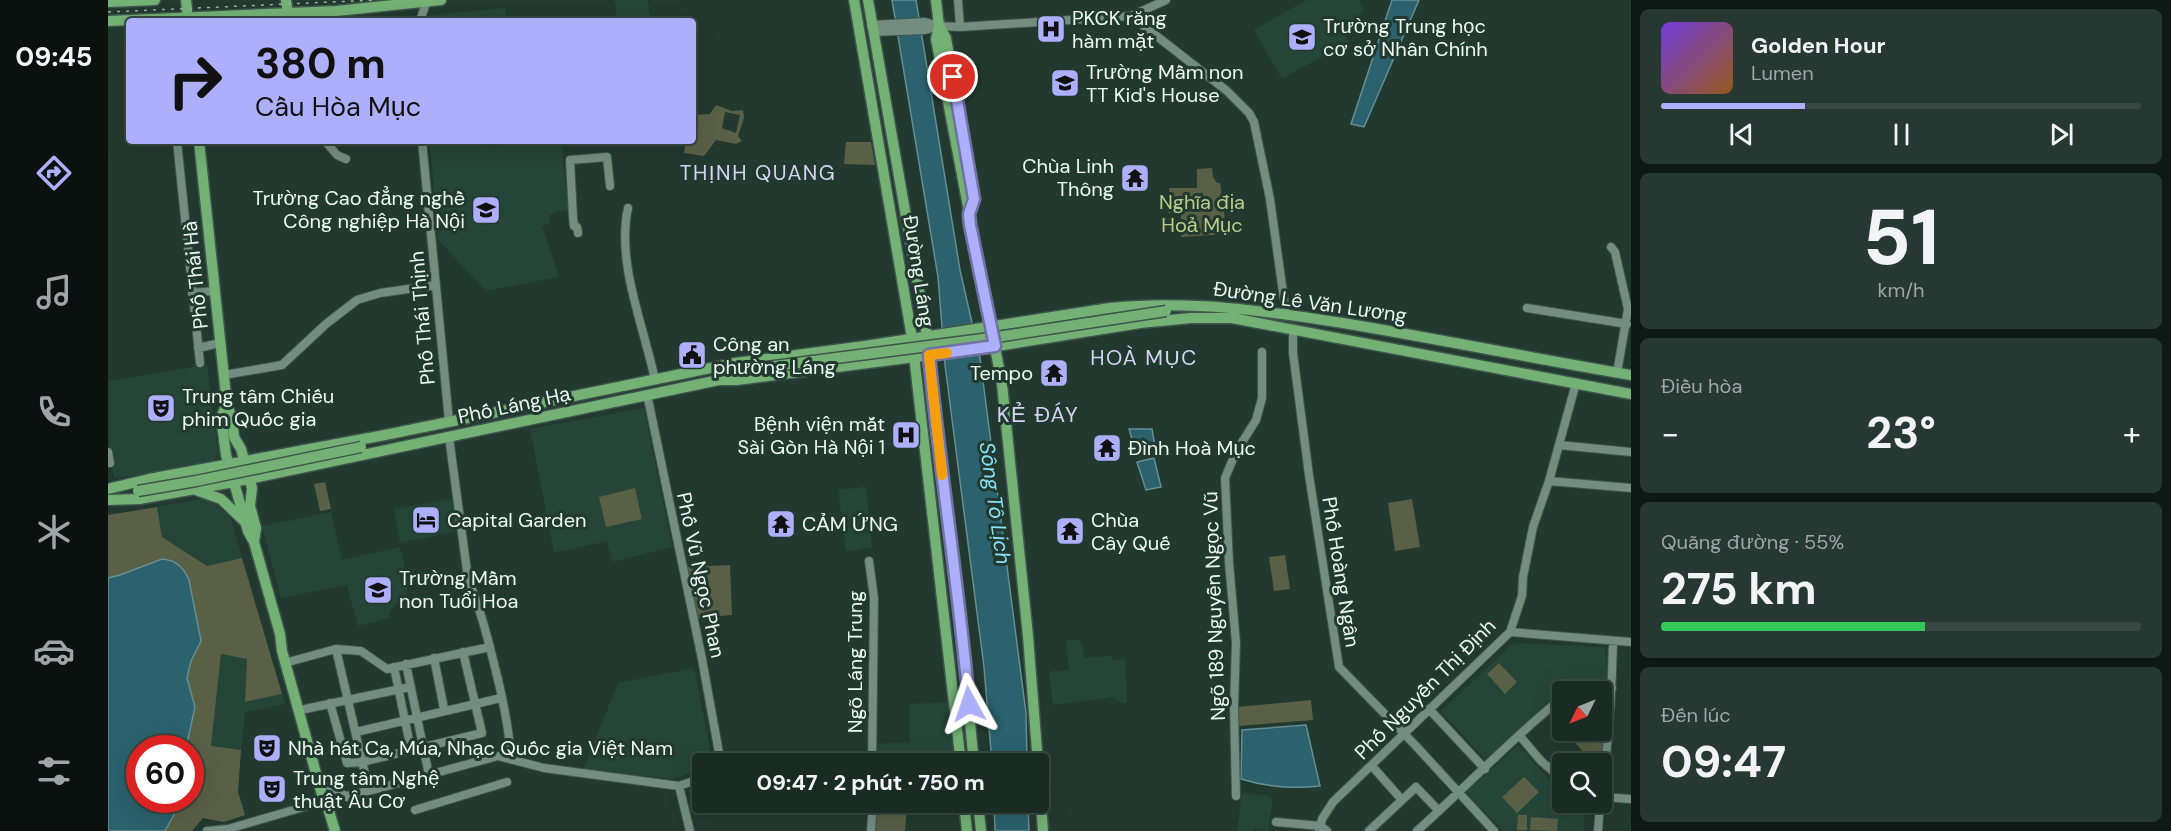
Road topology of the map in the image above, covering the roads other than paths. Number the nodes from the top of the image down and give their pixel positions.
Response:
1 (155, 0) edge
2 (186, 0) edge
3 (286, 0) edge
4 (441, 0) edge
5 (854, 0) edge
6 (868, 0) edge
7 (936, 0) edge
8 (958, 0) edge
9 (1166, 0) edge
10 (427, 1) edge
11 (108, 2) edge
12 (288, 14) junction
13 (1131, 16) junction
14 (188, 18) edge
15 (257, 18) edge
16 (421, 18) edge
17 (108, 21) edge
18 (126, 21) edge
19 (939, 26) junction
20 (960, 27) junction
21 (876, 28) junction
22 (886, 109) junction
23 (874, 111) junction
24 (177, 144) edge
25 (199, 144) edge
26 (328, 144) edge
27 (422, 144) edge
28 (346, 159) dead end
29 (610, 186) dead end
30 (628, 208) dead end
31 (578, 233) dead end
32 (1611, 247) dead end
33 (436, 285) junction
34 (214, 291) junction
35 (192, 293) junction
36 (1190, 305) junction
37 (1527, 308) dead end
38 (1166, 311) junction
39 (1286, 314) junction
40 (1191, 318) junction
41 (1034, 321) junction
42 (1627, 324) junction
43 (987, 327) junction
44 (1293, 330) junction
45 (927, 336) junction
46 (912, 338) junction
47 (1037, 340) junction
48 (220, 343) junction
49 (865, 346) junction
50 (990, 347) junction
51 (198, 348) junction
52 (1262, 352) dead end
53 (1507, 353) junction
54 (929, 355) junction
55 (914, 357) junction
56 (867, 362) junction
57 (200, 363) dead end
58 (716, 368) junction
59 (744, 370) junction
60 (1505, 371) junction
61 (1617, 373) junction
62 (224, 375) junction
63 (1631, 375) edge
64 (719, 380) junction
65 (655, 381) junction
66 (1576, 383) junction
67 (647, 394) junction
68 (1631, 394) edge
69 (560, 400) junction
70 (227, 405) junction
71 (562, 413) junction
72 (449, 421) junction
73 (385, 435) junction
74 (448, 437) junction
75 (1559, 445) junction
76 (361, 447) junction
77 (389, 448) junction
78 (108, 452) edge
79 (1631, 452) edge
80 (264, 457) junction
81 (244, 460) junction
82 (110, 463) dead end
83 (228, 464) junction
84 (201, 470) junction
85 (268, 475) junction
86 (250, 479) junction
87 (1549, 481) junction
88 (234, 482) junction
89 (206, 487) junction
90 (1631, 488) edge
91 (193, 489) junction
92 (108, 490) edge
93 (138, 491) junction
94 (108, 500) edge
95 (246, 523) junction
96 (254, 542) junction
97 (869, 561) dead end
98 (1510, 632) junction
99 (280, 634) junction
100 (1613, 641) junction
101 (1631, 642) edge
102 (490, 647) junction
103 (336, 649) junction
104 (464, 652) junction
105 (434, 658) junction
106 (292, 661) junction
107 (406, 664) junction
108 (394, 667) junction
109 (967, 685) junction
110 (410, 687) junction
111 (953, 687) junction
112 (1612, 688) edge
113 (398, 689) junction
114 (501, 698) junction
115 (348, 699) junction
116 (330, 703) junction
117 (475, 703) junction
118 (1552, 707) edge
119 (305, 709) junction
120 (444, 709) junction
121 (1429, 709) junction
122 (416, 716) junction
123 (404, 719) junction
124 (356, 732) junction
125 (1405, 734) junction
126 (1520, 735) junction
127 (422, 747) junction
128 (411, 750) junction
129 (719, 753) edge
130 (872, 753) edge
131 (960, 753) edge
132 (973, 753) edge
133 (1037, 753) edge
134 (511, 758) junction
135 (362, 762) junction
136 (1372, 766) junction
137 (1485, 769) junction
138 (1552, 770) edge
139 (429, 775) junction
140 (692, 781) edge
141 (507, 782) dead end
142 (327, 785) junction
143 (679, 786) junction
144 (369, 791) junction
145 (1459, 793) junction
146 (1236, 796) dead end
147 (347, 797) junction
148 (1612, 798) edge
149 (1631, 799) edge
150 (1402, 800) junction
151 (328, 804) junction
152 (415, 810) dead end
153 (1439, 811) junction
154 (872, 813) edge
155 (965, 813) edge
156 (979, 813) edge
157 (1042, 813) edge
158 (1599, 813) edge
159 (1276, 822) dead end
160 (1322, 829) edge
161 (228, 830) edge
162 (207, 831) edge
163 (335, 831) edge
164 (689, 831) edge
165 (871, 831) edge
166 (967, 831) edge
167 (981, 831) edge
168 (1043, 831) edge
169 (1369, 831) edge
170 (1417, 831) edge
171 (1494, 831) edge
172 (1598, 831) edge

1 - 11 main road
2 - 14 main road
3 - 12 main road
4 - 10 main road
5 - 23 main road, Đường Láng
6 - 21 main road, Đường Láng
7 - 19 main road
8 - 20 street
9 - 13 street
10 - 12 main road
10 - 16 street
12 - 15 main road
13 - 20 street
13 - 39 street
17 - 18 main road
19 - 20 street
19 - 21 street
19 - 43 main road
21 - 22 main road, Đường Láng
22 - 23 main road
22 - 45 main road, Đường Láng
23 - 46 main road, Đường Láng
24 - 35 street, Phố Thái Hà
25 - 34 main road, Phố Thái Hà
26 - 28 street
27 - 33 street, Phố Thái Thịnh
29 - 31 street
30 - 65 street
32 - 42 street
33 - 62 street
33 - 72 street, Phố Thái Thịnh
34 - 35 street
34 - 48 main road, Phố Thái Hà
35 - 51 street, Phố Thái Hà
36 - 38 main road
36 - 39 main road, Đường Lê Văn Lương
36 - 41 main road, Đường Lê Văn Lương
37 - 42 street
38 - 40 main road
38 - 59 main road, bridge
39 - 53 main road, Đường Lê Văn Lương
40 - 44 main road, Đường Lê Văn Lương
40 - 47 main road, Đường Lê Văn Lương
41 - 43 main road, Đường Lê Văn Lương
41 - 47 main road
42 - 61 street
43 - 45 main road, Đường Lê Văn Lương
43 - 50 main road
44 - 60 main road, Đường Lê Văn Lương
44 - 125 street, Phố Hoàng Ngân
45 - 46 main road, Phố Láng Hạ
45 - 54 main road, Đường Láng
46 - 49 main road, Phố Láng Hạ
46 - 55 main road, Đường Láng
47 - 50 main road, Đường Lê Văn Lương
48 - 51 street
48 - 62 main road, Phố Thái Hà
49 - 56 main road
49 - 58 main road, Phố Láng Hạ
50 - 54 main road, Đường Lê Văn Lương
50 - 133 main road
51 - 57 street, Phố Thái Hà
52 - 146 street, Ngõ 189 Nguyễn Ngọc Vũ
53 - 60 main road
53 - 61 main road, Đường Lê Văn Lương
54 - 55 main road, Phố Láng Hạ
54 - 109 main road, Đường Láng
55 - 56 main road, Phố Láng Hạ
55 - 111 main road, Đường Láng
56 - 64 main road, Phố Láng Hạ
58 - 59 main road
58 - 65 main road, Phố Láng Hạ
59 - 64 main road
60 - 66 main road, Đường Lê Văn Lương
61 - 63 main road, Đường Lê Văn Lương
62 - 70 main road, Phố Thái Hà
64 - 67 main road, Phố Láng Hạ
65 - 69 main road, Phố Láng Hạ
66 - 68 main road, Đường Lê Văn Lương
66 - 75 street, Phố Nguyễn Thị Định
67 - 71 main road, Phố Láng Hạ
67 - 129 street, Phố Vũ Ngọc Phan
69 - 71 main road
69 - 72 main road, Phố Láng Hạ
70 - 81 main road, Phố Thái Hà
70 - 83 main road, Phố Thái Hà
71 - 74 main road, Phố Láng Hạ
72 - 73 main road, Phố Láng Hạ
73 - 76 main road
73 - 80 main road, Phố Láng Hạ
74 - 77 main road, Phố Láng Hạ
74 - 102 street
75 - 79 street
75 - 87 street, Phố Nguyễn Thị Định
76 - 77 main road
76 - 93 main road, bridge
77 - 85 main road, Phố Láng Hạ
78 - 82 street
80 - 81 main road, Phố Láng Hạ
80 - 85 main road
81 - 83 main road, Phố Láng Hạ
81 - 86 main road, Phố Thái Hà
83 - 84 main road, Phố Láng Hạ
83 - 88 main road, Phố Thái Hà
84 - 89 main road
84 - 92 main road, Phố Láng Hạ
85 - 86 main road, Phố Láng Hạ
86 - 88 main road, Phố Láng Hạ
86 - 96 main road, Phố Thái Hà
87 - 90 street
87 - 98 street, Phố Nguyễn Thị Định
88 - 89 main road, Phố Láng Hạ
88 - 95 main road, Phố Thái Hà
89 - 91 main road, Phố Láng Hạ
91 - 94 main road, Phố Láng Hạ
91 - 95 main road
92 - 93 main road
93 - 94 main road
95 - 96 main road, Phố Thái Hà
96 - 99 main road
97 - 130 street, Ngõ Láng Trung
98 - 100 street
98 - 121 street, Phố Nguyễn Thị Định
99 - 106 main road
99 - 151 main road
100 - 101 street
100 - 112 street
102 - 104 street
102 - 114 street
103 - 106 street
103 - 108 street
103 - 115 street
104 - 105 street
104 - 117 street
105 - 107 street
105 - 120 street
106 - 119 main road
107 - 108 street
107 - 110 street
108 - 113 street
109 - 111 main road
109 - 132 main road, Đường Láng
110 - 113 street
110 - 122 street
111 - 131 main road, Đường Láng
113 - 115 street
113 - 123 street
114 - 117 street
114 - 134 street
115 - 116 street
115 - 124 street
116 - 119 street
116 - 135 street
117 - 120 street
117 - 127 street
118 - 126 street
119 - 142 main road
120 - 122 street
121 - 125 street, Phố Nguyễn Thị Định
121 - 137 street
122 - 123 street
122 - 127 street
123 - 124 street
123 - 128 street
124 - 135 street
125 - 136 street, Phố Nguyễn Thị Định
125 - 145 street, Phố Hoàng Ngân
126 - 137 street
126 - 138 street
127 - 128 street
127 - 139 street
128 - 135 street
134 - 139 street
134 - 143 street
135 - 144 street
136 - 150 street
136 - 160 street, Phố Nguyễn Thị Định
137 - 145 street
139 - 144 street
140 - 143 street
141 - 152 street
142 - 147 street
142 - 151 main road
143 - 164 street
144 - 147 street
145 - 153 street
145 - 171 street, Phố Hoàng Ngân
147 - 151 street
148 - 149 street
150 - 153 street
150 - 169 street
151 - 161 street
151 - 163 main road
153 - 170 street
154 - 165 street
155 - 166 main road
156 - 167 main road
157 - 168 main road
158 - 172 street
159 - 160 street
161 - 162 street

